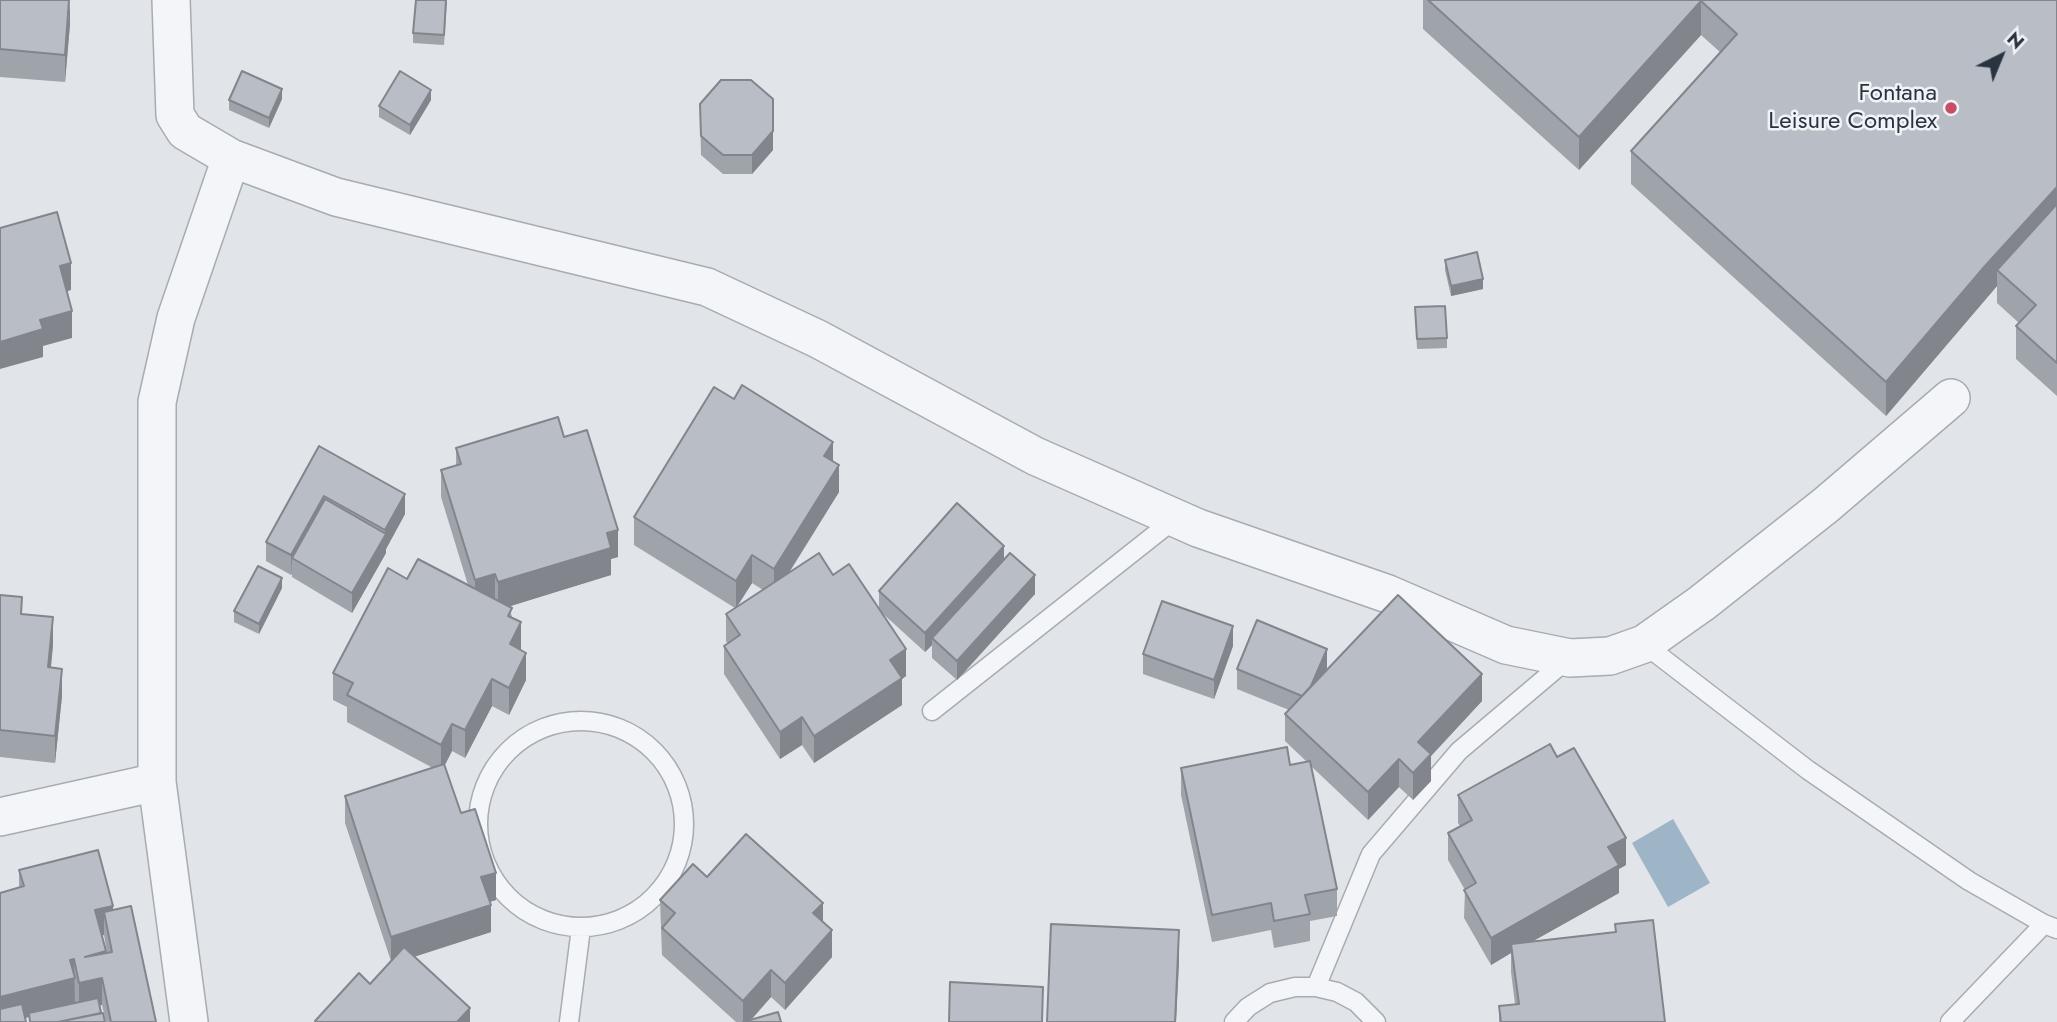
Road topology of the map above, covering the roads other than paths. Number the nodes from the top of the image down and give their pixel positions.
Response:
1 (171, 0) edge
2 (231, 158) junction
3 (1951, 398) dead end
4 (1176, 518) junction
5 (1644, 644) junction
6 (1570, 658) junction
7 (932, 711) dead end
8 (157, 782) junction
9 (0, 817) edge
10 (2050, 926) edge
11 (581, 928) junction
12 (1316, 987) junction
13 (189, 1022) edge
14 (569, 1022) edge
15 (1234, 1022) edge
16 (1376, 1022) edge
17 (1950, 1022) edge

1 - 2 street
2 - 4 street
2 - 8 street
3 - 5 street
4 - 6 street
4 - 7 lane
5 - 6 street
5 - 10 lane
6 - 12 lane
8 - 9 street
8 - 13 street
10 - 17 lane
11 - 11 lane
11 - 14 lane
12 - 15 lane
12 - 16 lane

